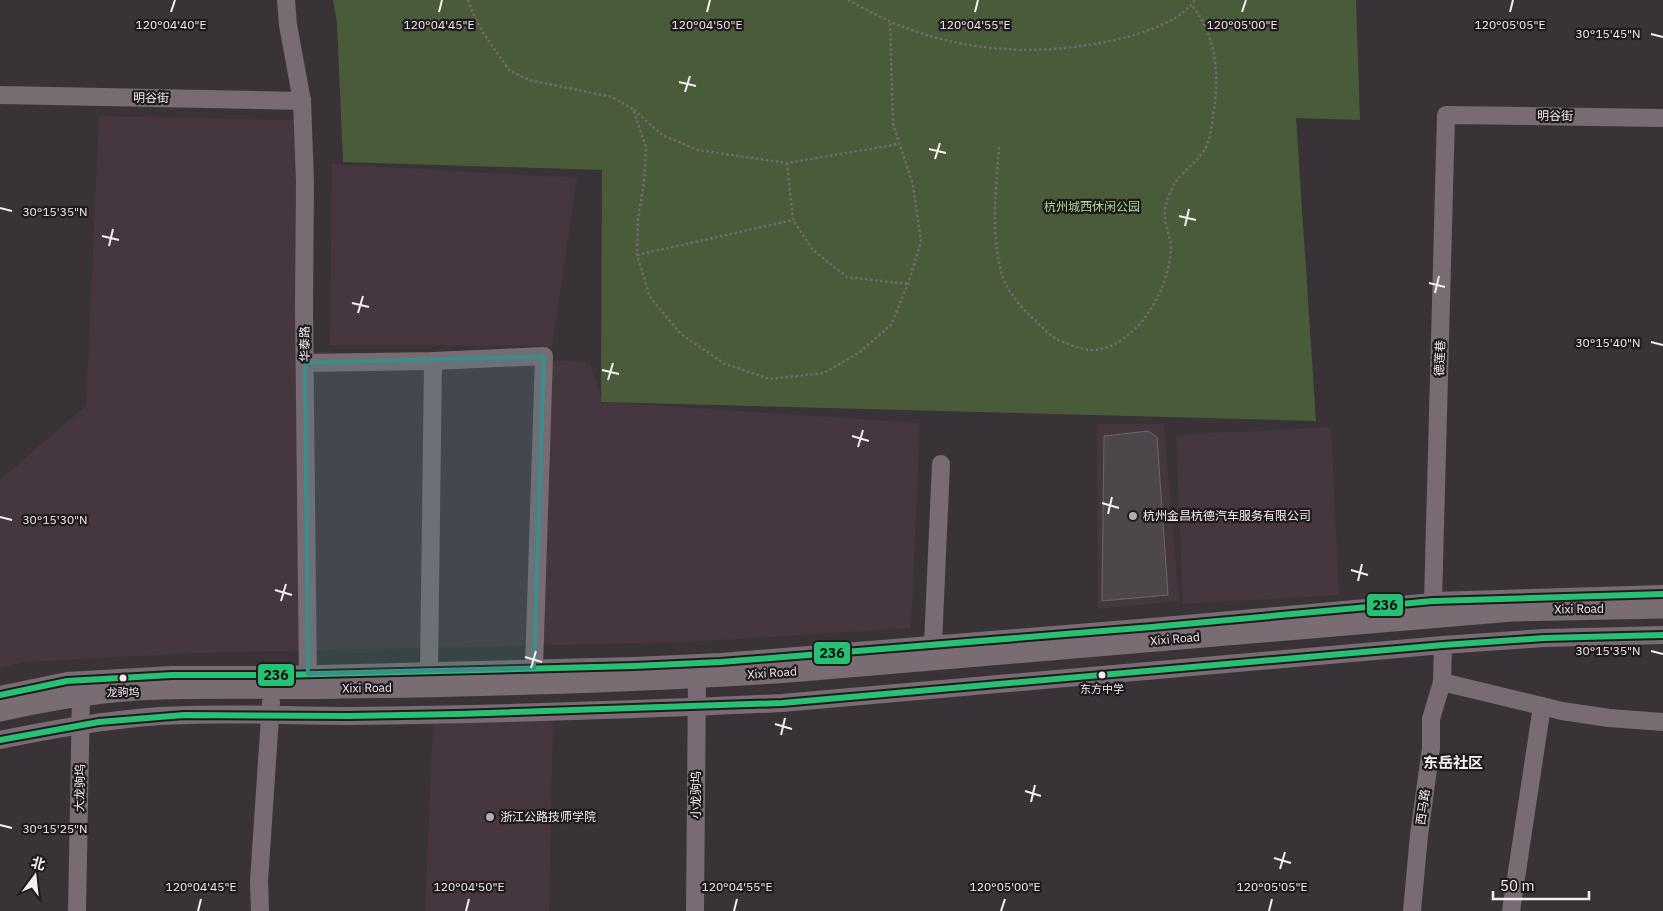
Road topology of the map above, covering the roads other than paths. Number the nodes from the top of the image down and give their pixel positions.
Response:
1 (286, 0) edge
2 (0, 95) edge
3 (302, 101) junction
4 (1446, 115) joint
5 (1663, 118) edge
6 (433, 361) junction
7 (305, 363) junction
8 (941, 464) dead end
9 (1663, 594) edge
10 (1433, 601) junction
11 (1663, 608) edge
12 (1663, 621) edge
13 (1663, 635) edge
14 (933, 644) junction
15 (1443, 645) junction
16 (534, 668) junction
17 (429, 671) junction
18 (308, 682) junction
19 (1442, 682) junction
20 (696, 692) junction
21 (0, 695) edge
22 (1542, 706) junction
23 (270, 709) junction
24 (0, 711) edge
25 (81, 711) junction
26 (1663, 722) edge
27 (0, 724) edge
28 (0, 740) edge
29 (77, 911) edge
30 (260, 911) edge
31 (696, 911) edge
32 (1412, 911) edge
33 (1511, 911) edge

1 - 3 street, 华泰路
2 - 3 street, 明谷街
3 - 7 street, 华泰路
4 - 5 street, 明谷街
4 - 10 street, 德莲巷
6 - 7 street
6 - 16 street
6 - 17 street
7 - 18 street, 华泰路
8 - 14 street
9 - 10 street, Xixi Road
10 - 14 street, Xixi Road
11 - 20 main road, Xixi Road
12 - 20 main road, Xixi Road
13 - 15 street, Xixi Road
14 - 16 street, Xixi Road
15 - 19 street, 西马路
15 - 20 street, Xixi Road
16 - 17 street, Xixi Road
17 - 18 street, Xixi Road
18 - 20 main road, Xixi Road
18 - 21 street, Xixi Road
18 - 25 main road, Xixi Road
19 - 22 street
19 - 32 street, 西马路
20 - 23 main road, Xixi Road
20 - 31 street, 小龙驹坞
22 - 26 street
22 - 33 street
23 - 25 main road, Xixi Road
23 - 30 street
24 - 25 main road, Xixi Road
25 - 27 main road, Xixi Road
25 - 28 street, Xixi Road
25 - 29 street, 大龙驹坞

